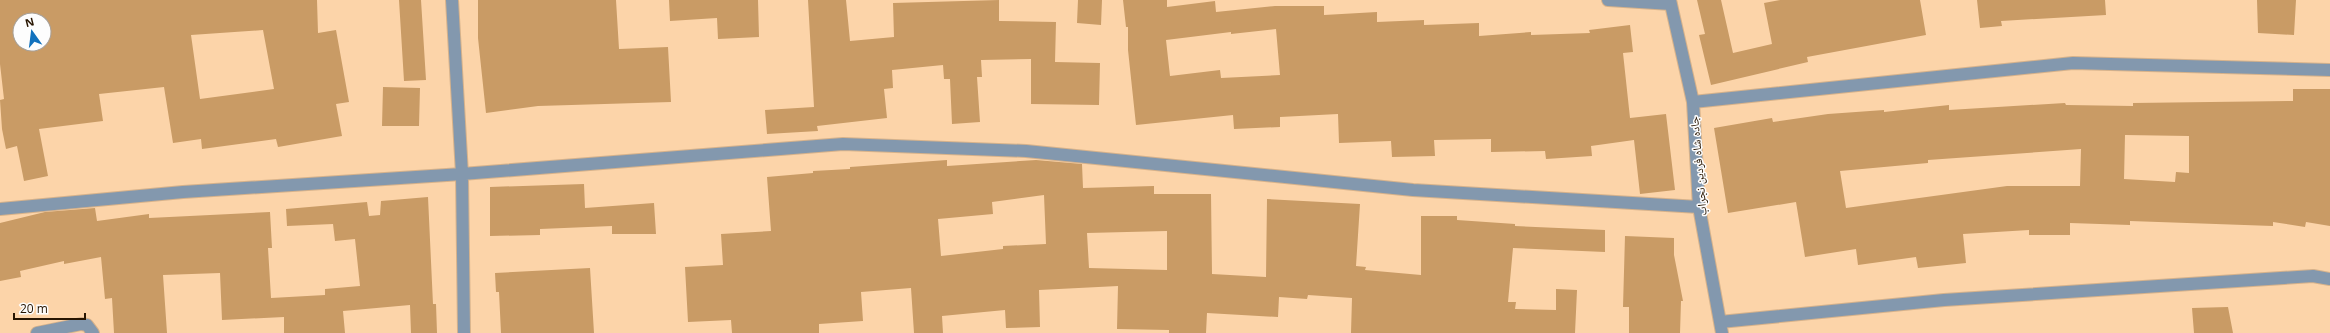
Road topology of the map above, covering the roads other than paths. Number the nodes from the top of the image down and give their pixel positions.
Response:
1 (452, 0) edge
2 (1608, 0) edge
3 (1671, 2) edge
4 (2330, 70) edge
5 (1693, 102) junction
6 (462, 174) junction
7 (1699, 207) junction
8 (0, 210) edge
9 (2330, 279) edge
10 (1721, 327) edge
11 (37, 333) edge
12 (93, 333) edge
13 (464, 333) edge

1 - 6 street
2 - 3 street
3 - 5 street, جاده شاه فردین نجراب
4 - 5 street
5 - 7 street, جاده شاه فردین نجراب
6 - 7 street
6 - 8 street
6 - 13 street
7 - 10 street, جاده شاه فردین نجراب
9 - 10 street
11 - 12 street

